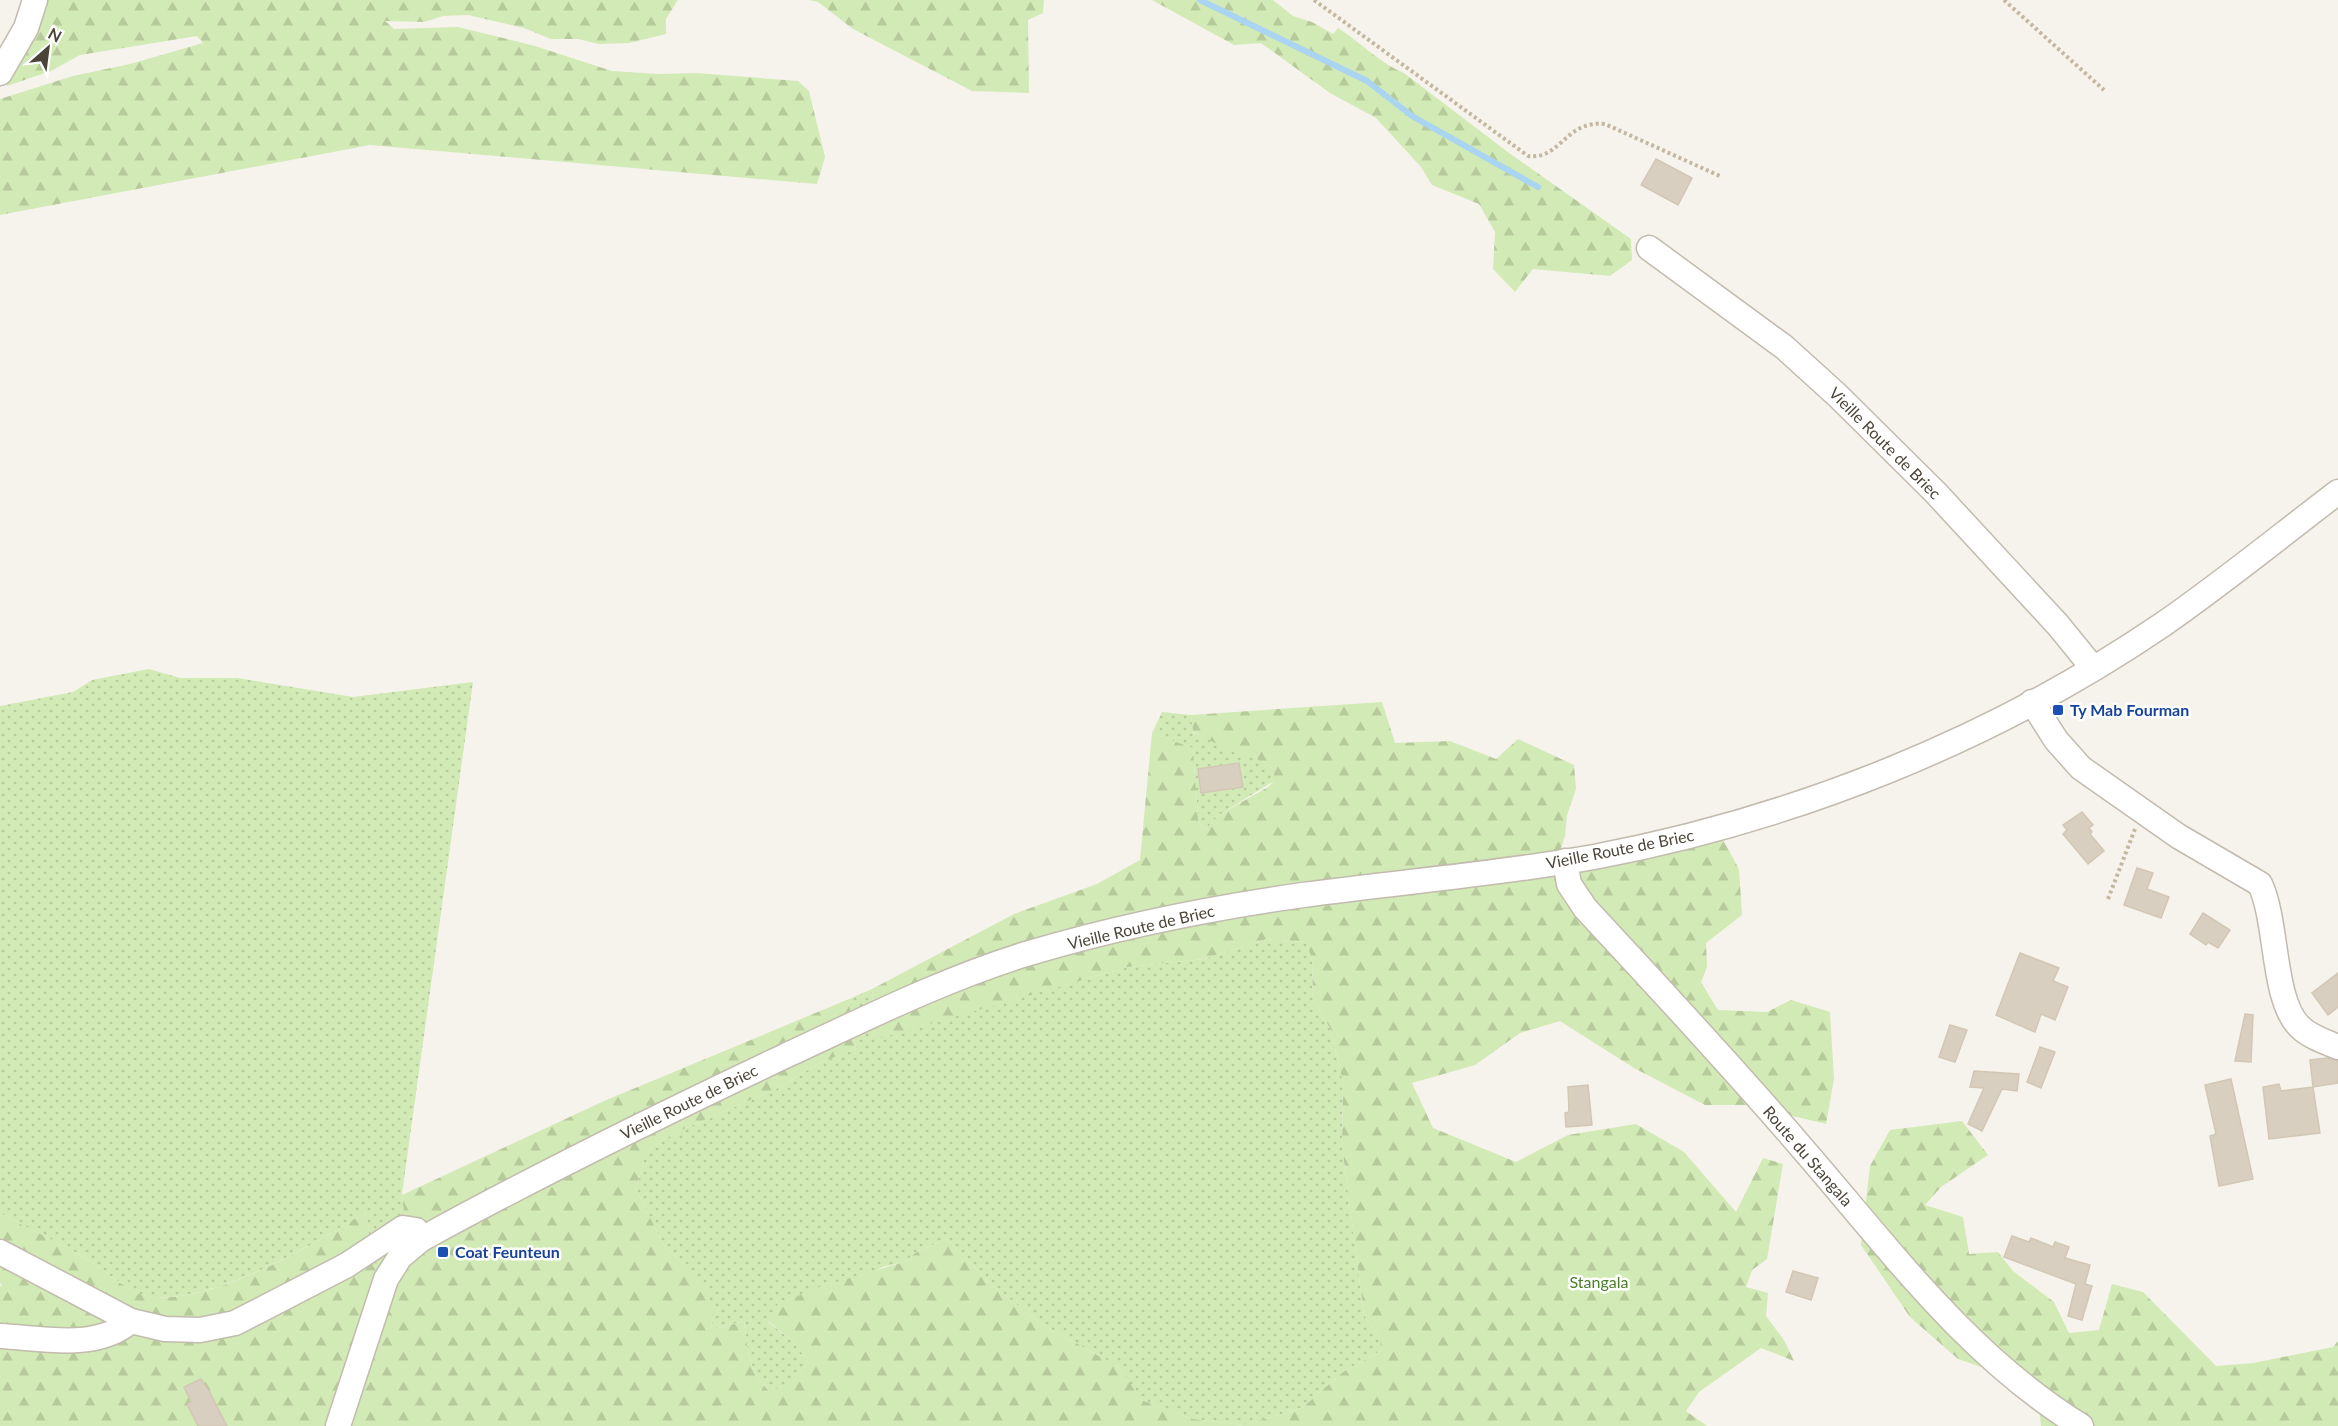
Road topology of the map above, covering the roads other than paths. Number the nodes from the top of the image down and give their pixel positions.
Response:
1 (35, 0) edge
2 (0, 73) edge
3 (1649, 248) dead end
4 (2338, 492) edge
5 (2093, 668) junction
6 (2032, 702) junction
7 (1565, 861) junction
8 (2338, 1047) edge
9 (420, 1240) junction
10 (0, 1252) edge
11 (131, 1321) junction
12 (0, 1336) edge
13 (338, 1426) edge
14 (2081, 1426) edge

1 - 2 street
3 - 5 street, Vieille Route de Briec
4 - 5 street, Vieille Route de Briec
5 - 6 street, Vieille Route de Briec
6 - 7 street, Vieille Route de Briec
6 - 8 street
7 - 9 street, Vieille Route de Briec
7 - 14 street, Route du Stangala
9 - 11 street
9 - 13 street, Vieille Route de Briec
10 - 11 street
11 - 12 street

